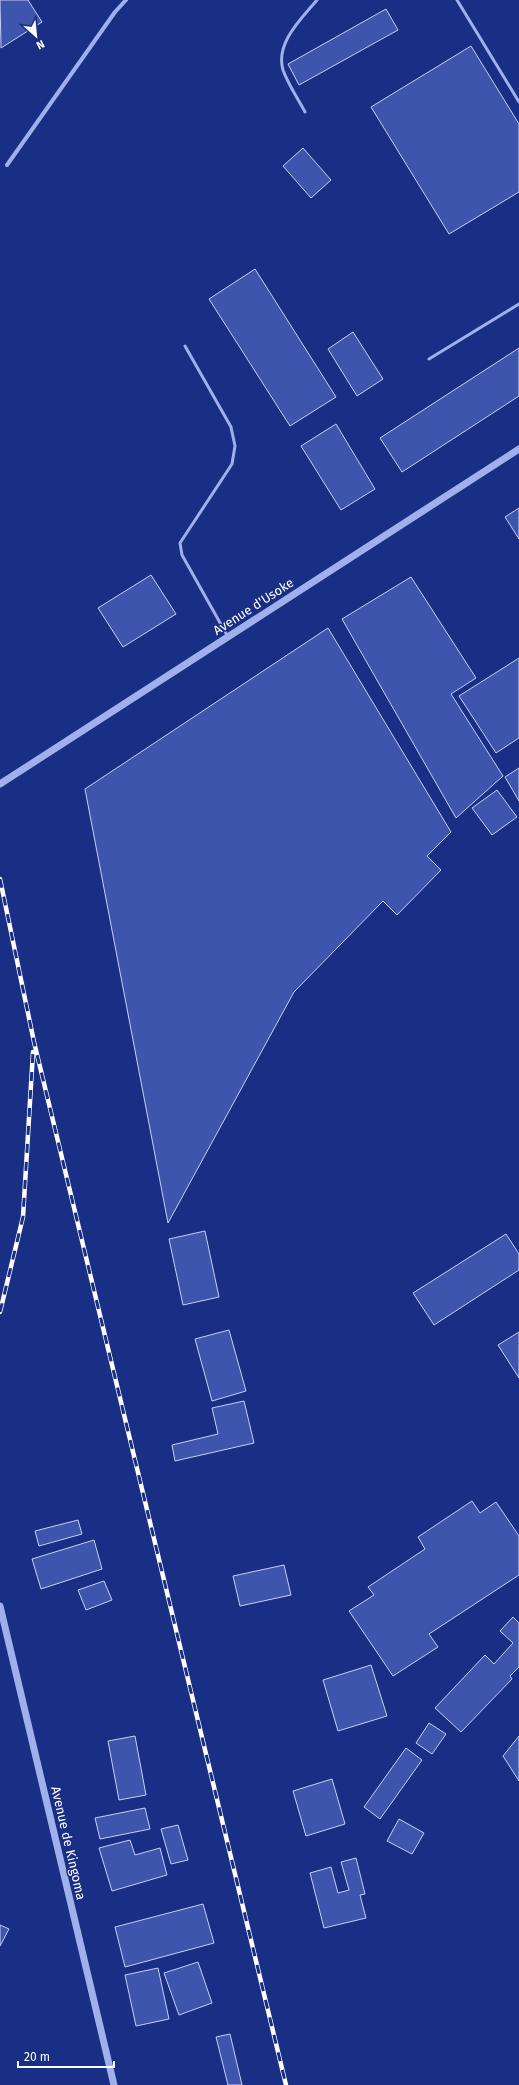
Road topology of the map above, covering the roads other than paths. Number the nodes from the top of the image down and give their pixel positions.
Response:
1 (126, 0) edge
2 (317, 0) edge
3 (457, 0) edge
4 (519, 102) edge
5 (304, 112) dead end
6 (7, 165) dead end
7 (519, 304) edge
8 (185, 346) dead end
9 (429, 359) dead end
10 (519, 449) edge
11 (228, 637) junction
12 (0, 784) edge
13 (0, 1606) edge
14 (114, 2085) edge

1 - 6 street
2 - 5 lane
3 - 4 lane
7 - 9 lane
8 - 11 lane
10 - 11 street, Avenue d'Usoke
11 - 12 street, Avenue d'Usoke
13 - 14 street, Avenue de Kingoma

